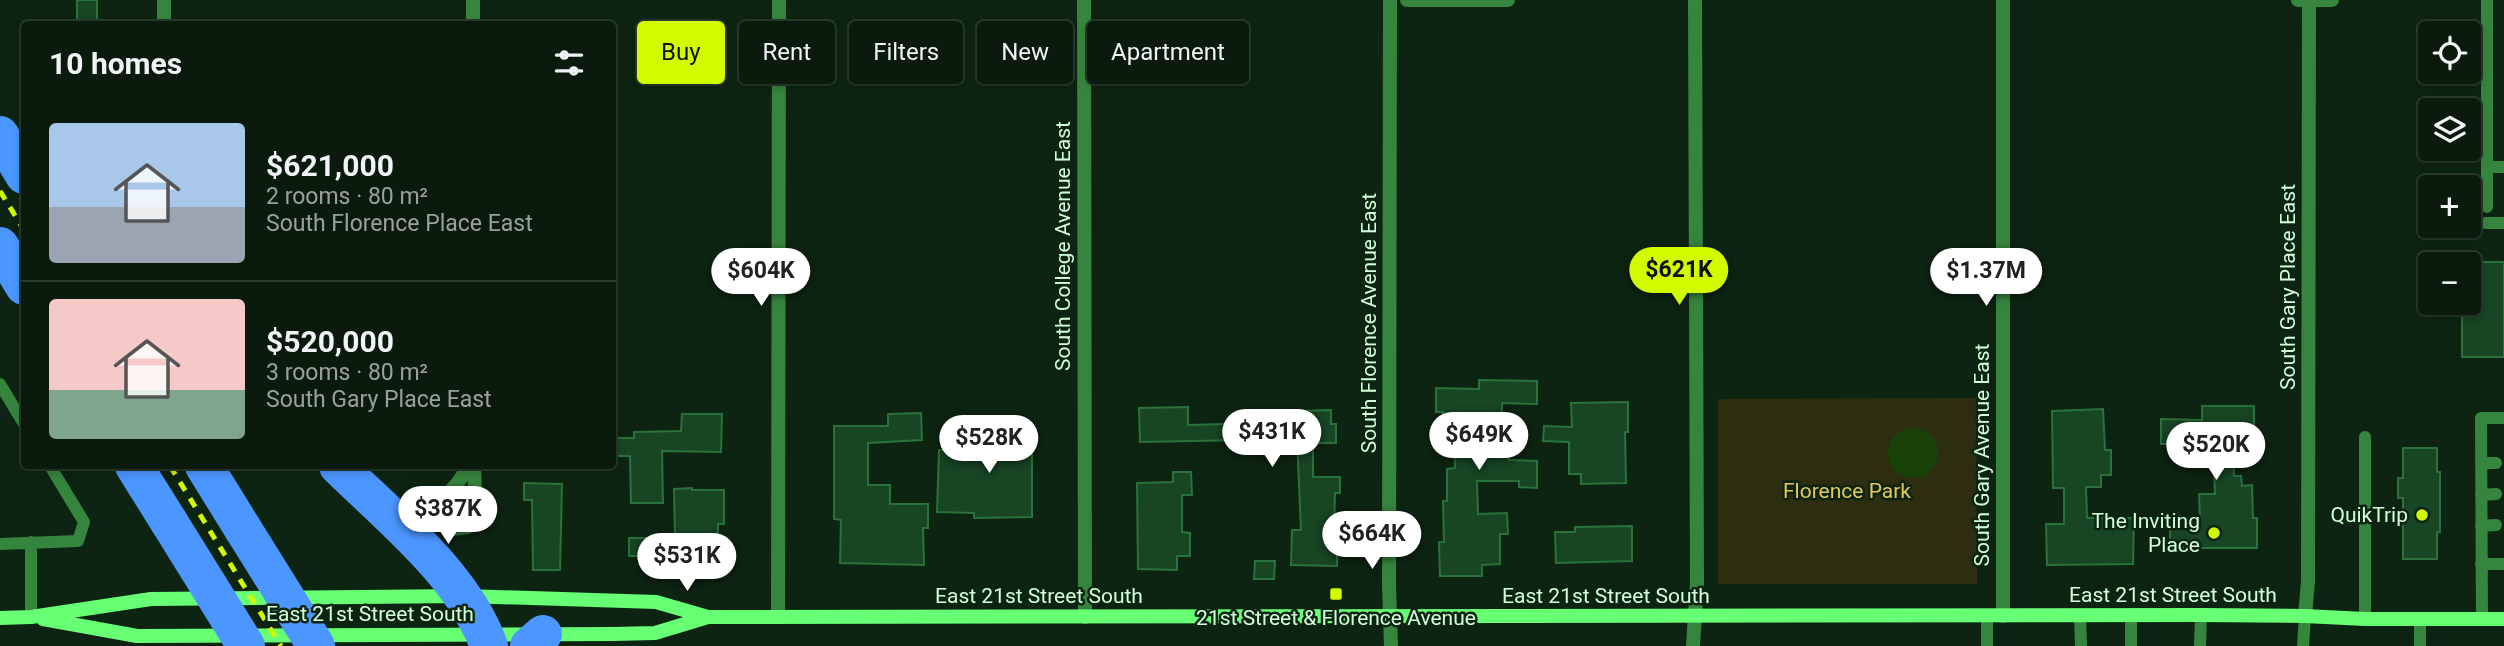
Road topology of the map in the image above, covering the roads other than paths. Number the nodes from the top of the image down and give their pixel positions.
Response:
1 (164, 0) edge
2 (473, 0) edge
3 (779, 0) edge
4 (1084, 0) edge
5 (1390, 0) edge
6 (1407, 0) edge
7 (1508, 0) edge
8 (1695, 0) edge
9 (2003, 0) edge
10 (2298, 0) edge
11 (2309, 0) edge
12 (2332, 0) edge
13 (2487, 0) edge
14 (164, 21) edge
15 (473, 21) edge
16 (0, 135) edge
17 (2487, 167) junction
18 (2504, 167) edge
19 (21, 170) edge
20 (2487, 207) dead end
21 (2485, 223) dead end
22 (2504, 223) edge
23 (0, 246) edge
24 (21, 281) edge
25 (0, 384) edge
26 (2504, 418) edge
27 (21, 419) edge
28 (2365, 437) dead end
29 (2481, 463) junction
30 (2496, 463) dead end
31 (52, 469) edge
32 (136, 469) edge
33 (206, 469) edge
34 (341, 469) edge
35 (466, 469) edge
36 (474, 469) edge
37 (2496, 494) dead end
38 (2482, 495) junction
39 (2496, 525) dead end
40 (2482, 526) junction
41 (31, 542) junction
42 (0, 544) edge
43 (2482, 564) junction
44 (2504, 564) edge
45 (465, 596) junction
46 (2131, 615) junction
47 (2201, 615) junction
48 (1695, 616) junction
49 (1987, 616) junction
50 (2003, 616) junction
51 (2080, 616) junction
52 (2305, 616) junction
53 (32, 617) junction
54 (708, 617) junction
55 (778, 617) junction
56 (1084, 617) junction
57 (1390, 617) junction
58 (0, 618) edge
59 (2365, 619) junction
60 (2420, 619) junction
61 (2482, 619) junction
62 (2504, 619) edge
63 (486, 640) edge
64 (536, 640) edge
65 (246, 646) edge
66 (316, 646) edge
67 (1391, 646) edge
68 (1693, 646) edge
69 (1987, 646) edge
70 (2081, 646) edge
71 (2131, 646) edge
72 (2200, 646) edge
73 (2303, 646) edge
74 (2420, 646) edge

1 - 14 street
2 - 15 street
3 - 55 street
4 - 56 street, South College Avenue East
5 - 57 street, South Florence Avenue East
6 - 7 street
8 - 48 street
9 - 50 street, South Gary Avenue East
10 - 11 street
11 - 12 street
11 - 52 street, South Gary Place East
13 - 17 lane
16 - 19 highway
17 - 18 lane
17 - 20 lane
21 - 22 lane
23 - 24 highway
25 - 27 lane
26 - 29 lane
28 - 59 lane
29 - 30 lane
29 - 38 lane
31 - 41 lane
32 - 65 highway, bridge
33 - 66 highway, bridge
34 - 45 highway
35 - 36 street
37 - 38 lane
38 - 40 lane
39 - 40 lane
40 - 43 lane
41 - 42 lane
41 - 53 lane
43 - 44 lane
43 - 61 lane
45 - 53 main road, East 21st Street South
45 - 54 main road, East 21st Street South
45 - 63 highway
46 - 47 main road, East 21st Street South
46 - 51 main road, East 21st Street South
46 - 71 lane
47 - 52 main road, East 21st Street South
47 - 72 lane
48 - 49 main road, East 21st Street South
48 - 57 main road, East 21st Street South
48 - 68 street
49 - 50 main road, East 21st Street South
49 - 69 lane
50 - 51 main road, East 21st Street South
51 - 70 lane
52 - 59 main road, East 21st Street South
52 - 73 lane
53 - 58 main road, East 21st Street South
53 - 63 main road, East 21st Street South
54 - 55 main road, East 21st Street South
54 - 64 main road, East 21st Street South
55 - 56 main road, East 21st Street South
56 - 57 main road, East 21st Street South
57 - 67 street, South Florence Avenue East
59 - 60 main road, East 21st Street South
60 - 61 main road, East 21st Street South
60 - 74 lane
61 - 62 main road, East 21st Street South
63 - 64 main road, East 21st Street South

